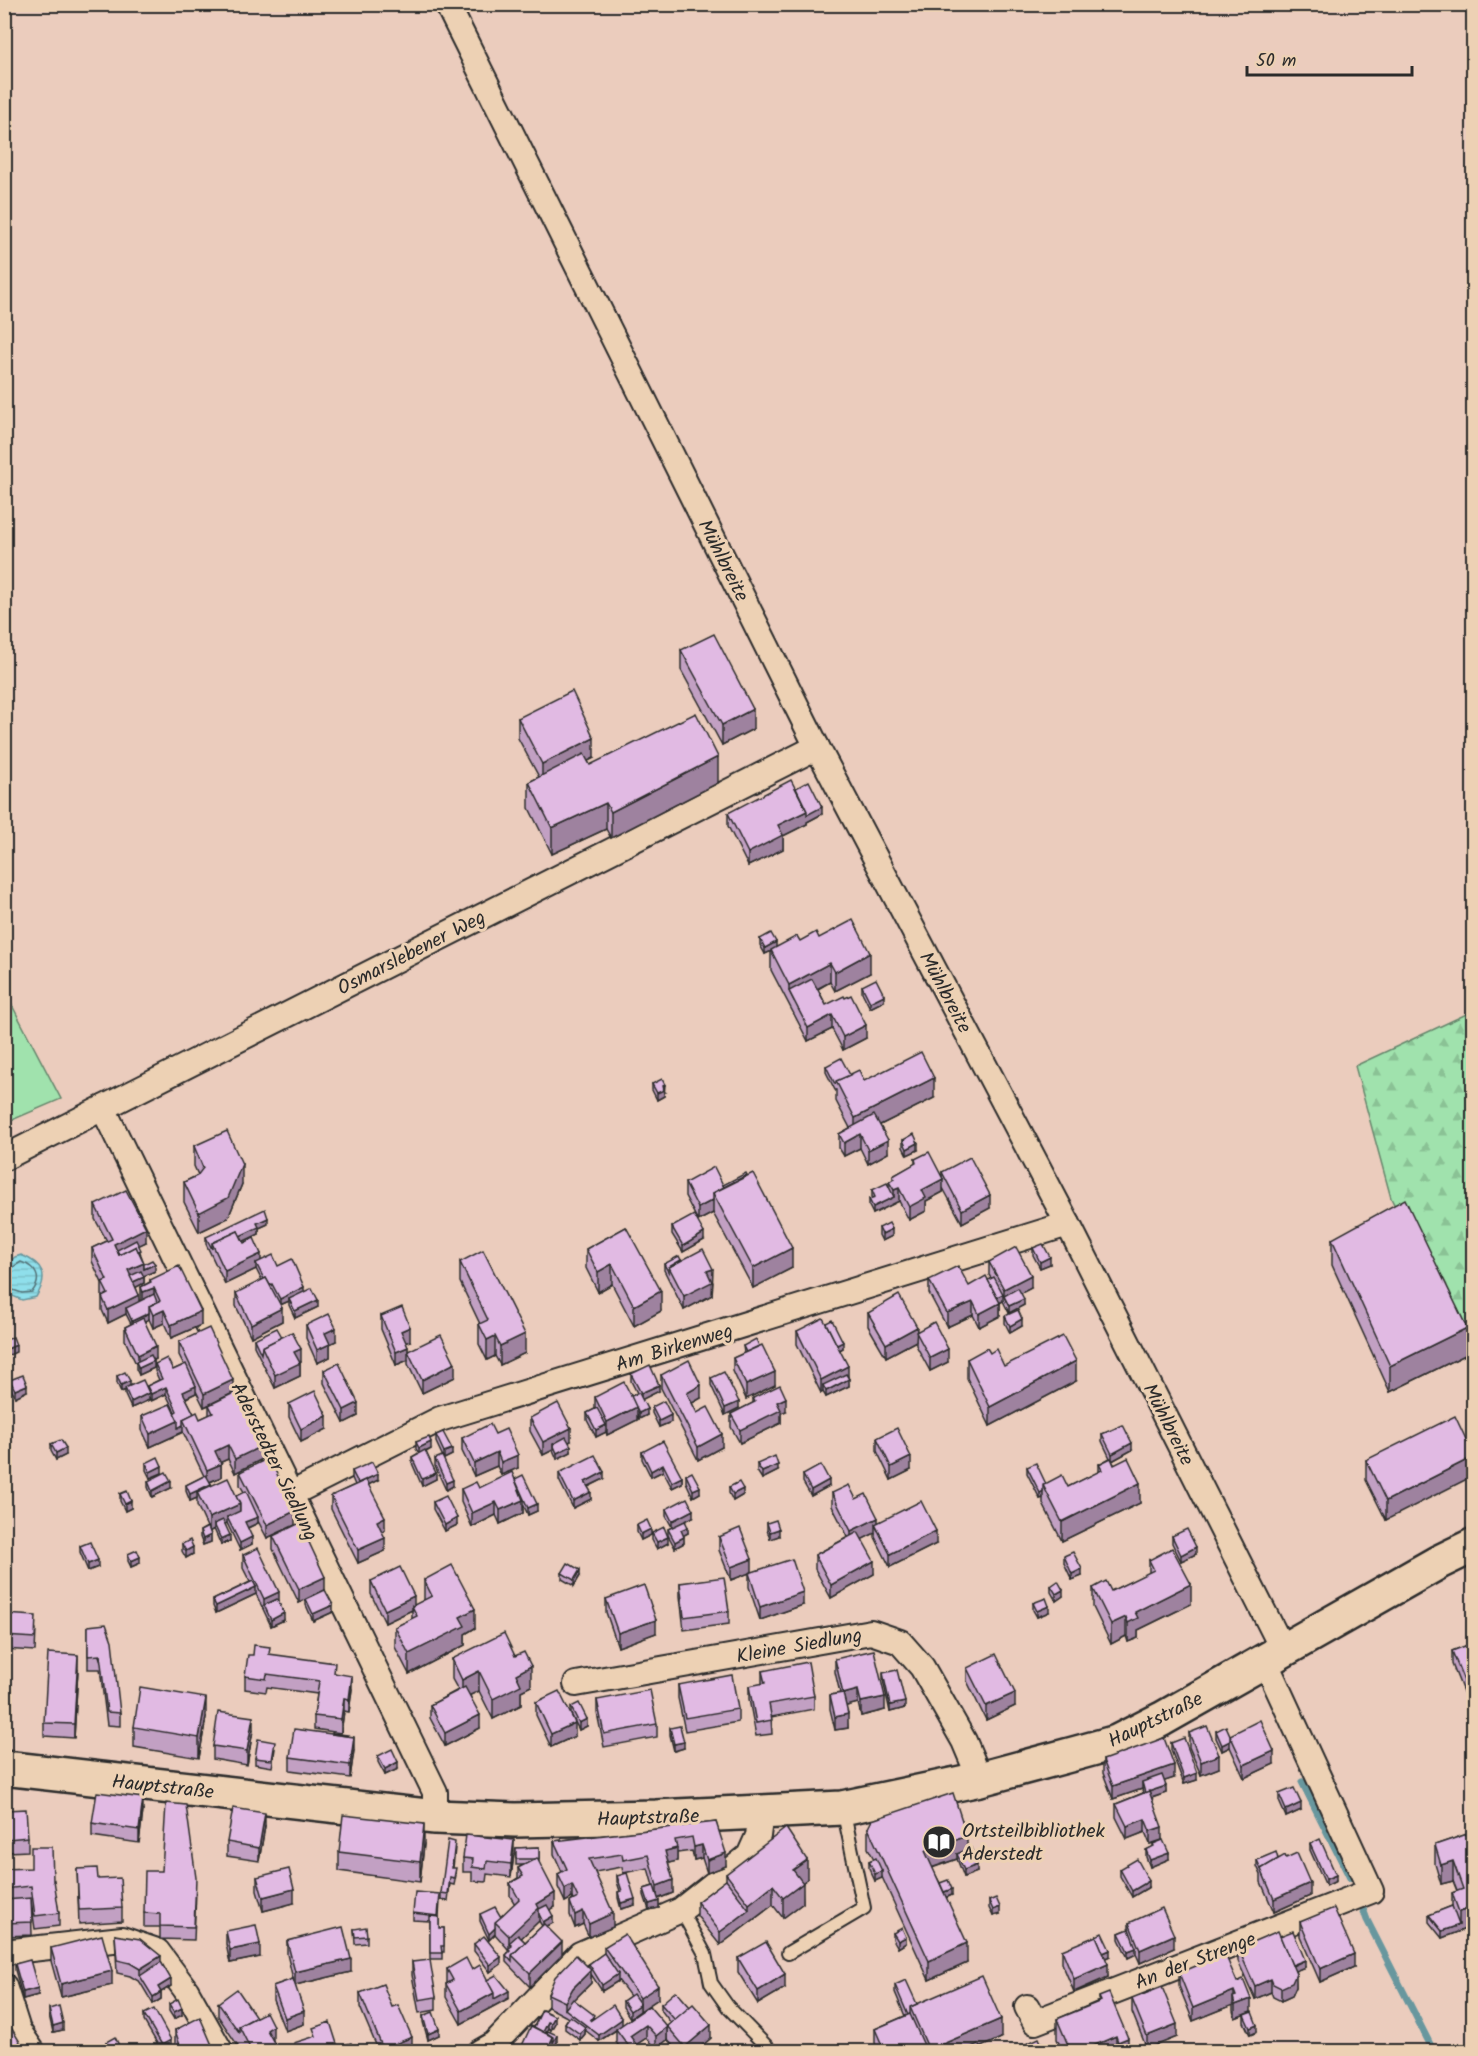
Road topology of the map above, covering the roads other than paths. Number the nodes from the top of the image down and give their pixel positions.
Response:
1 (447, 4) edge
2 (817, 747) junction
3 (103, 1108) junction
4 (4, 1158) edge
5 (1068, 1224) junction
6 (291, 1494) junction
7 (1473, 1545) edge
8 (1274, 1656) junction
9 (576, 1684) dead end
10 (4, 1768) edge
11 (980, 1779) junction
12 (842, 1808) junction
13 (761, 1813) junction
14 (435, 1817) junction
15 (681, 1910) junction
16 (4, 1952) edge
17 (788, 1953) dead end
18 (4, 1986) edge
19 (1028, 2007) dead end
20 (33, 2052) edge
21 (221, 2052) edge
22 (480, 2052) edge
23 (772, 2052) edge

1 - 2 street, Mühlbreite
2 - 3 street, Osmarslebener Weg
2 - 5 street, Mühlbreite
3 - 4 street, Osmarslebener Weg
3 - 6 street, Aderstedter Siedlung
5 - 6 street, Am Birkenweg
5 - 8 street, Mühlbreite
6 - 14 street, Aderstedter Siedlung
7 - 8 main road, Hauptstraße
8 - 11 main road, Hauptstraße
8 - 19 street, An der Strenge
9 - 11 street, Kleine Siedlung
10 - 14 main road, Hauptstraße
11 - 12 main road, Hauptstraße
12 - 13 main road, Hauptstraße
12 - 17 lane
13 - 14 main road, Hauptstraße
13 - 15 street
15 - 22 street
15 - 23 lane
16 - 21 street
18 - 20 street

